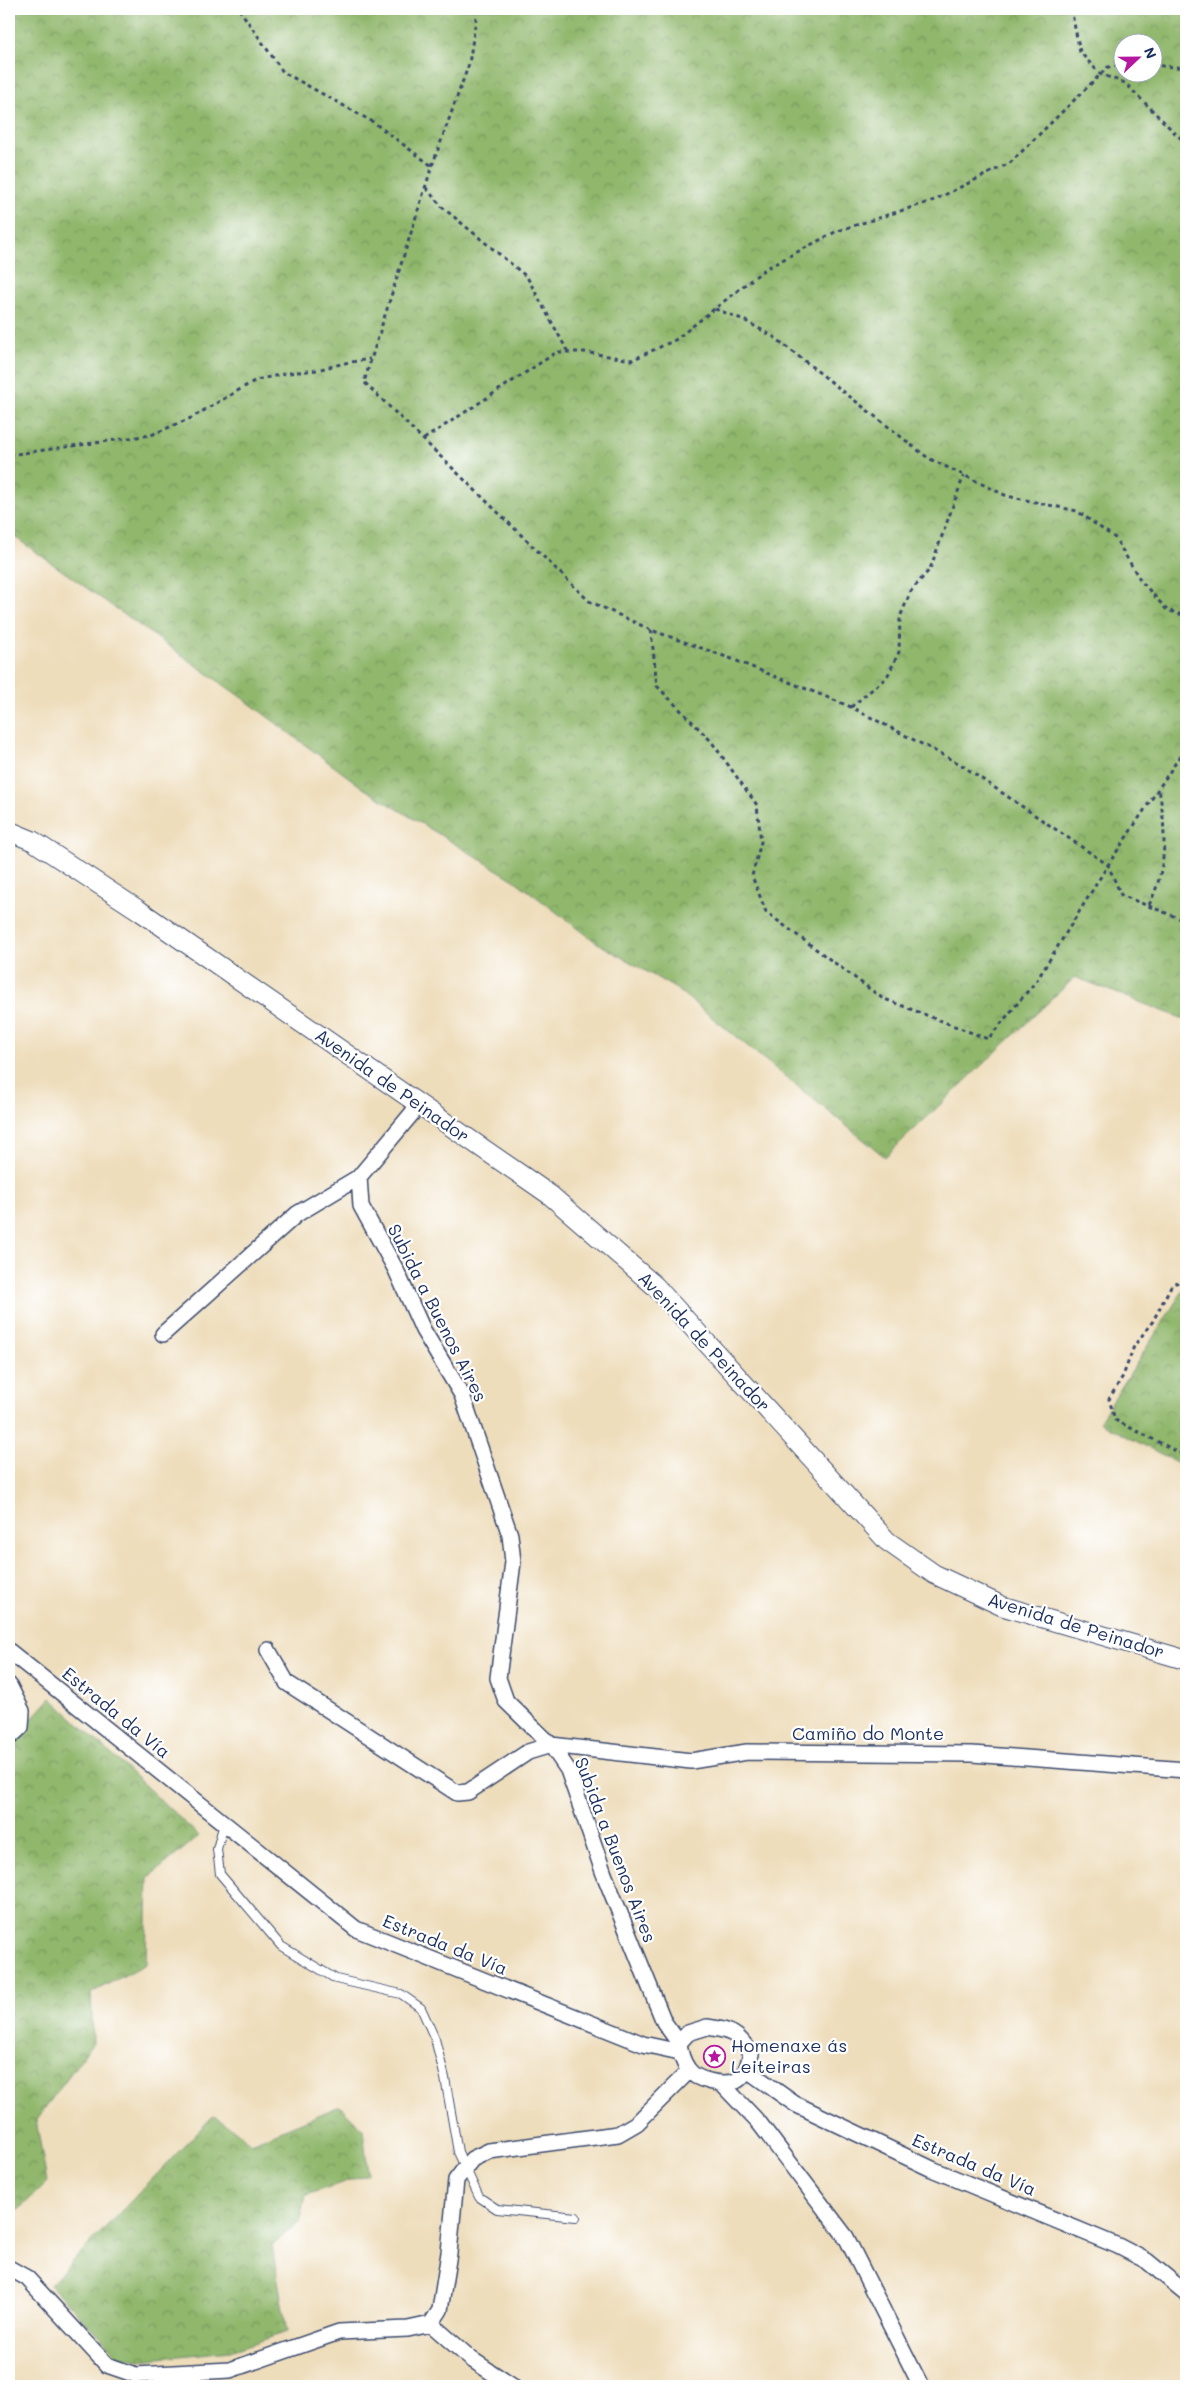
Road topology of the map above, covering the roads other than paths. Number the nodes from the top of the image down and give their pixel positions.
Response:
1 (9, 831) edge
2 (419, 1105) junction
3 (359, 1177) junction
4 (164, 1334) dead end
5 (268, 1650) dead end
6 (10, 1655) edge
7 (1186, 1660) edge
8 (9, 1685) edge
9 (9, 1738) edge
10 (551, 1746) junction
11 (1186, 1770) edge
12 (224, 1823) junction
13 (679, 2048) junction
14 (747, 2070) junction
15 (689, 2071) junction
16 (720, 2083) junction
17 (464, 2169) junction
18 (576, 2217) dead end
19 (9, 2268) edge
20 (1186, 2293) edge
21 (431, 2324) junction
22 (512, 2386) edge
23 (921, 2386) edge

1 - 2 street, Avenida de Peinador
2 - 3 street
2 - 7 street, Avenida de Peinador
3 - 4 street
3 - 10 street, Subida a Buenos Aires
5 - 10 street
6 - 12 street, Estrada da Vía
8 - 9 street
10 - 11 street, Camiño do Monte
10 - 13 street, Subida a Buenos Aires
12 - 13 street, Estrada da Vía
12 - 17 lane
13 - 14 street
13 - 15 street
14 - 16 street
14 - 20 street, Estrada da Vía
15 - 16 street
15 - 17 street
16 - 23 street
17 - 18 lane
17 - 21 street
19 - 21 street
21 - 22 street

